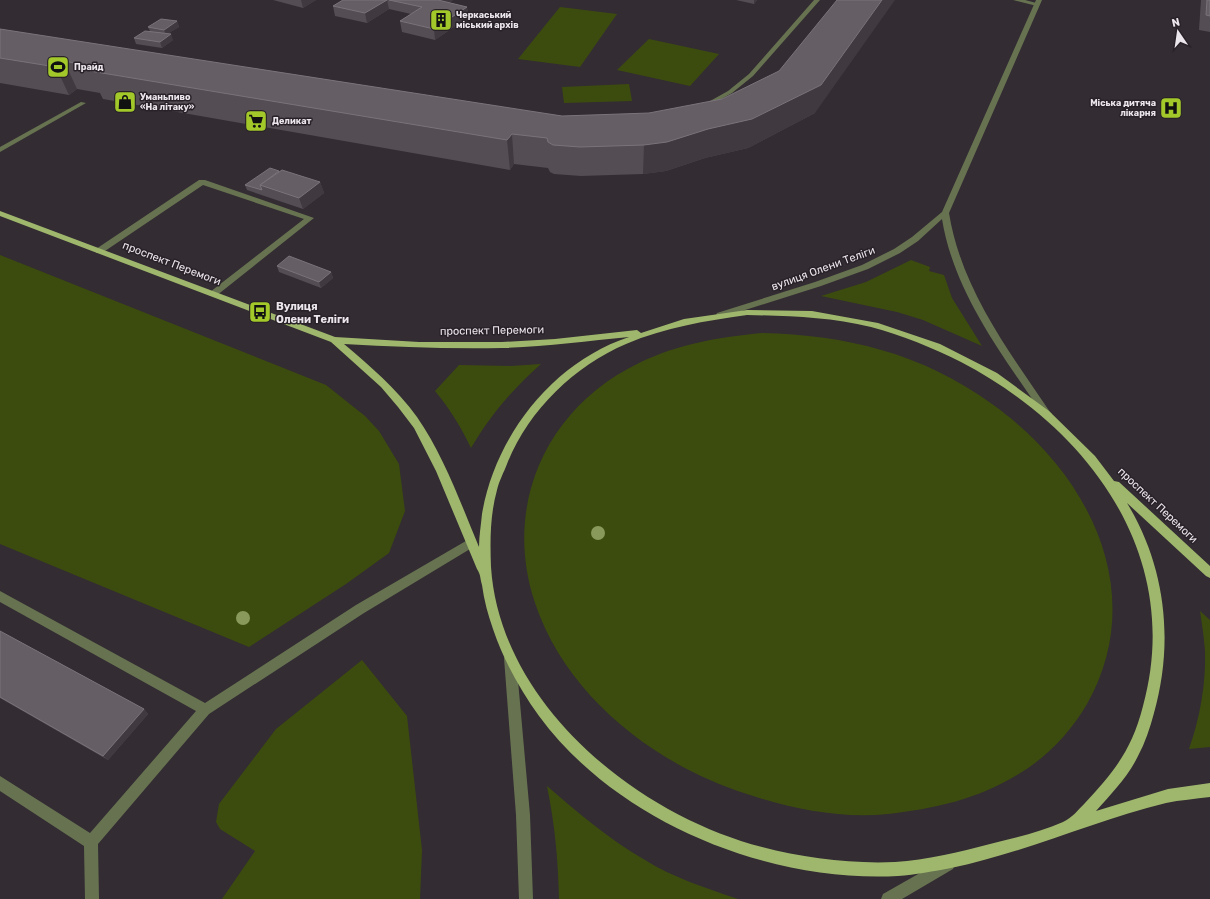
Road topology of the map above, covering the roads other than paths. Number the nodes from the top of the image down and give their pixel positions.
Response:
1 (818, 0) edge
2 (1016, 0) edge
3 (1038, 2) edge
4 (83, 103) edge
5 (697, 111) edge
6 (0, 150) edge
7 (0, 213) edge
8 (945, 213) junction
9 (99, 251) junction
10 (213, 294) junction
11 (720, 315) junction
12 (650, 331) junction
13 (334, 340) junction
14 (1047, 414) junction
15 (1104, 474) junction
16 (471, 543) junction
17 (1210, 573) edge
18 (485, 575) junction
19 (0, 596) edge
20 (510, 658) junction
21 (205, 710) junction
22 (0, 783) edge
23 (1210, 790) edge
24 (1073, 825) junction
25 (91, 842) junction
26 (954, 861) junction
27 (92, 899) edge
28 (526, 899) edge
29 (888, 899) edge

1 - 5 street
2 - 3 street
3 - 8 street, вулиця Олени Теліги
4 - 6 street
7 - 9 main road, проспект Перемоги
8 - 11 street, вулиця Олени Теліги
8 - 14 street
9 - 10 main road, проспект Перемоги
9 - 10 street
10 - 13 main road, проспект Перемоги
11 - 12 main road
11 - 14 main road
12 - 13 main road, проспект Перемоги
12 - 18 main road
13 - 16 main road, проспект Перемоги
14 - 15 main road
15 - 17 main road, проспект Перемоги
15 - 24 main road
16 - 18 main road, проспект Перемоги
16 - 21 street
18 - 20 main road
19 - 21 street
20 - 26 main road
20 - 28 street
21 - 25 street
22 - 25 street
23 - 24 main road
24 - 26 main road
25 - 27 street
26 - 29 street

